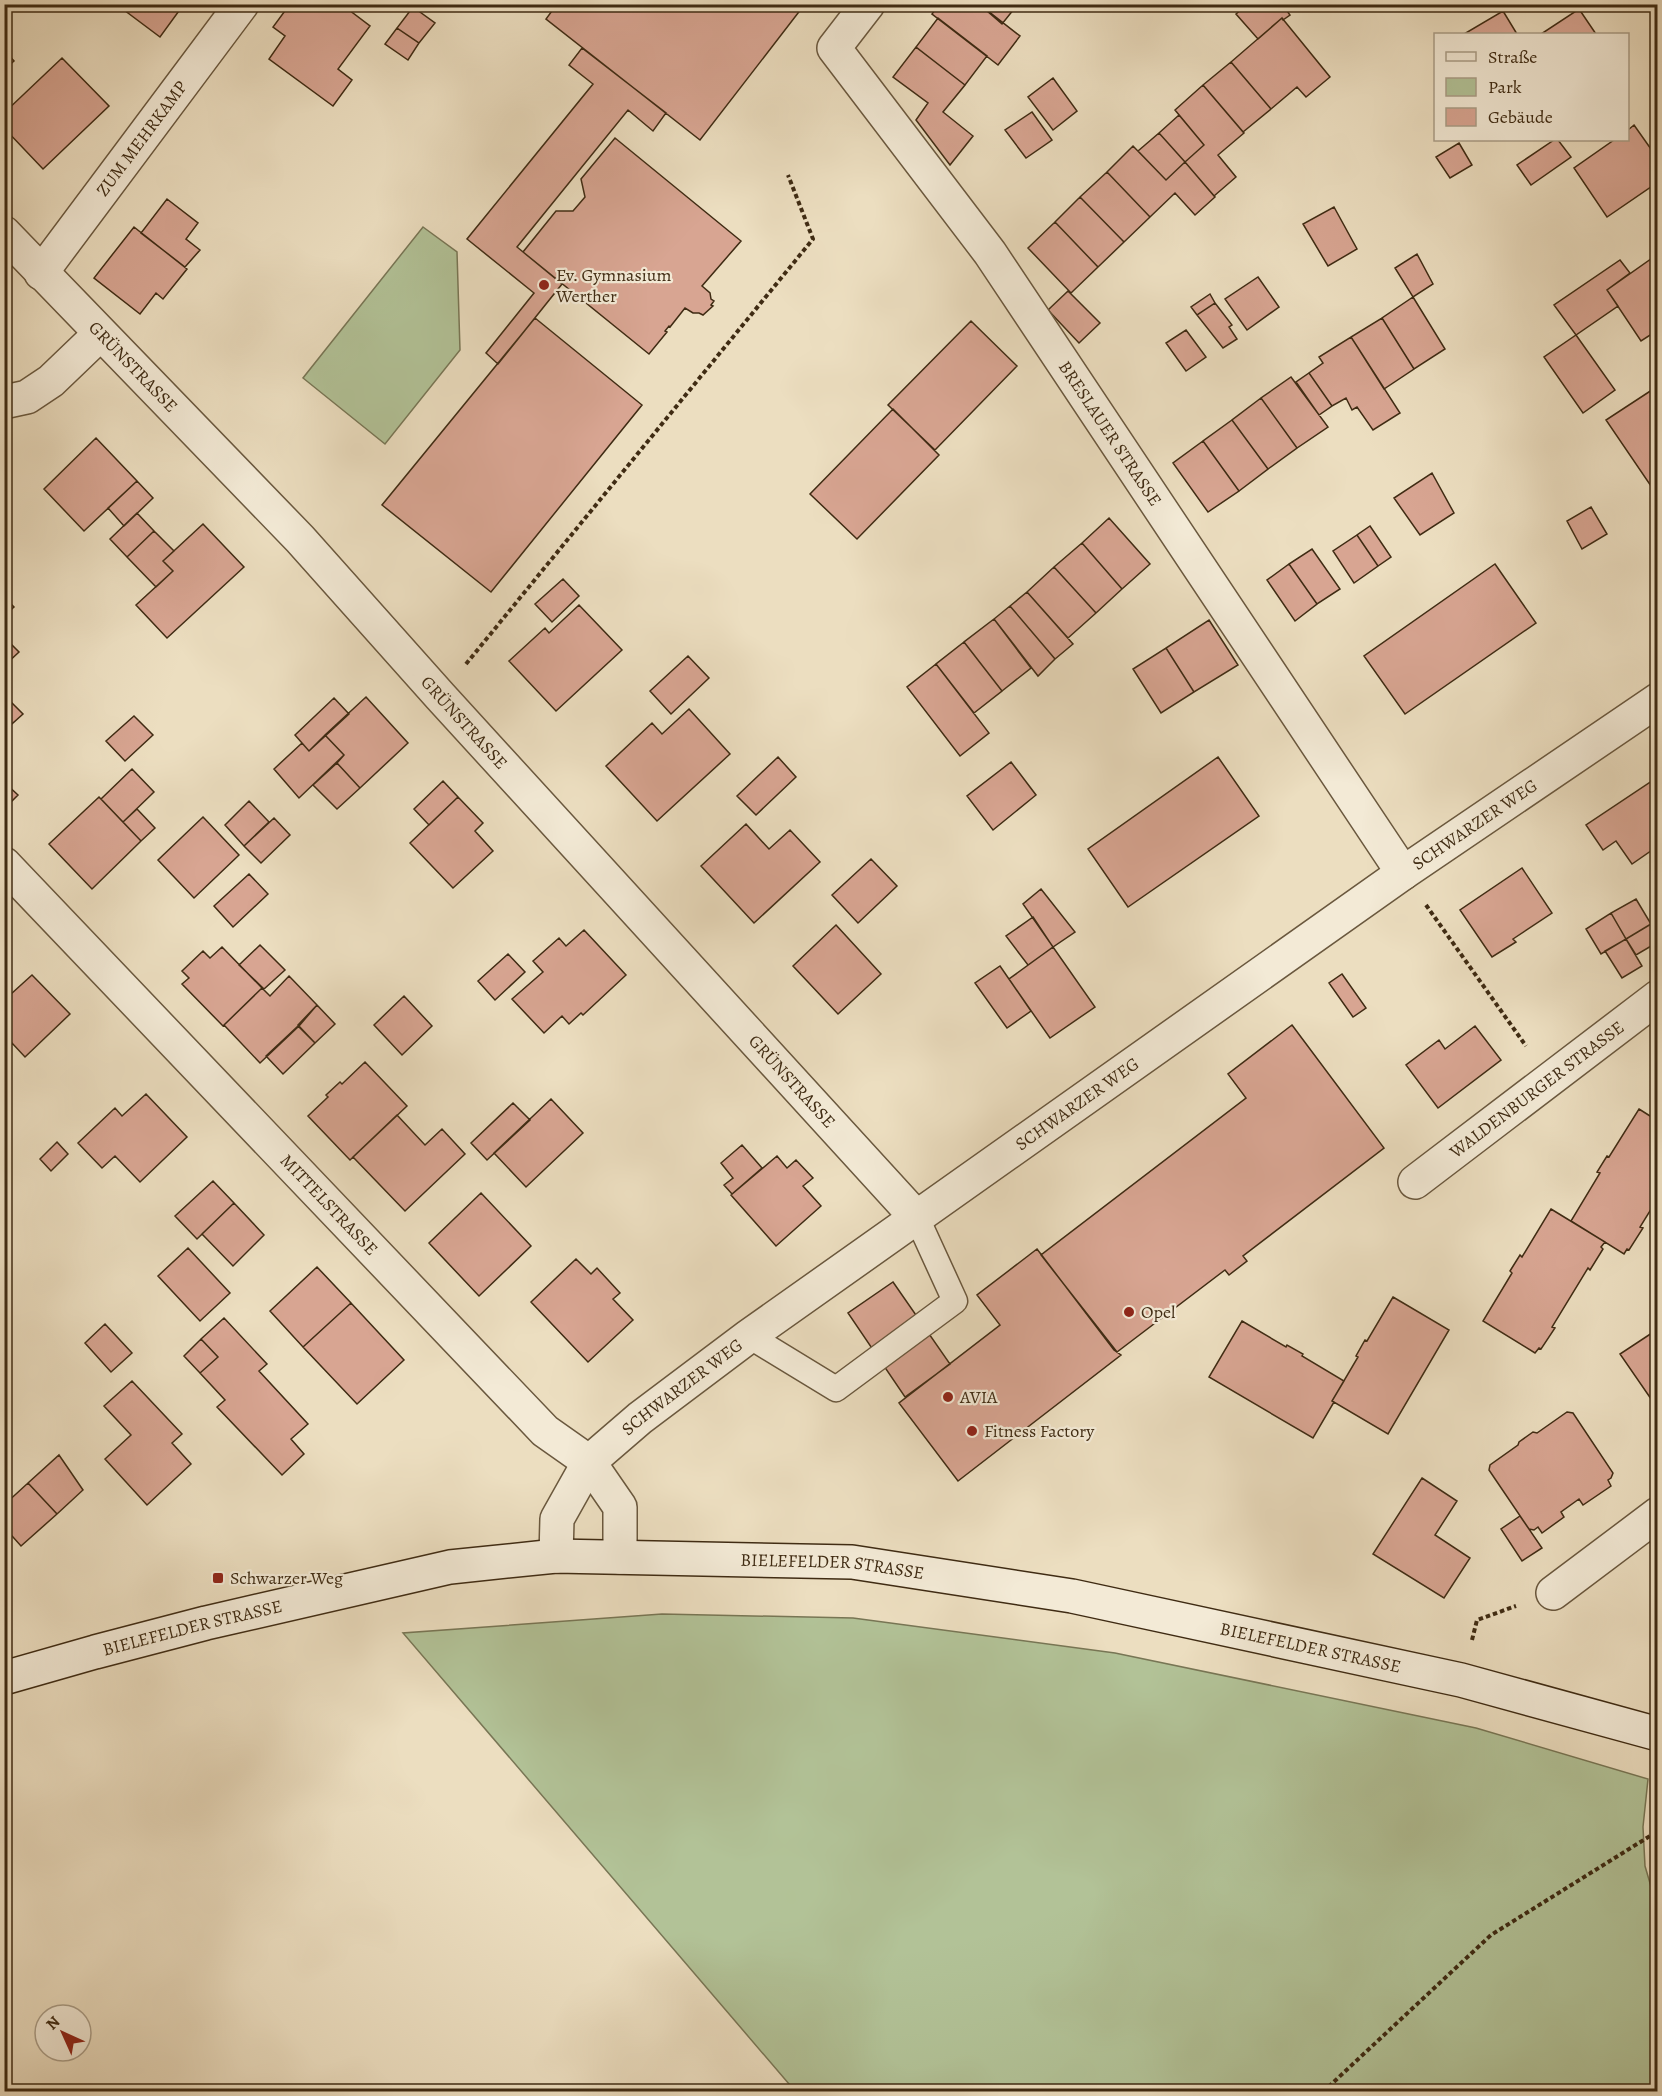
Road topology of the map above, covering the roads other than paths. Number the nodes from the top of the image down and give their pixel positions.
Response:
1 (242, 4) edge
2 (868, 4) edge
3 (4, 233) edge
4 (41, 273) junction
5 (100, 334) junction
6 (4, 402) edge
7 (1658, 700) edge
8 (4, 864) edge
9 (1403, 873) junction
10 (1658, 997) edge
11 (1415, 1182) dead end
12 (917, 1218) junction
13 (749, 1336) junction
14 (589, 1462) junction
15 (1658, 1514) edge
16 (556, 1556) junction
17 (620, 1557) junction
18 (1553, 1593) road end
19 (4, 1678) edge
20 (1658, 1734) edge

1 - 4 street, ZUM MEHRKAMP
2 - 9 street, BRESLAUER STRASSE
3 - 4 street, GRÜNSTRASSE
4 - 5 street, GRÜNSTRASSE
5 - 6 street
5 - 12 street, GRÜNSTRASSE
7 - 9 street, SCHWARZER WEG
8 - 14 street, MITTELSTRASSE
9 - 12 street, SCHWARZER WEG
10 - 11 street, WALDENBURGER STRASSE
12 - 13 street, SCHWARZER WEG
12 - 13 lane
13 - 14 street, SCHWARZER WEG
14 - 16 street, SCHWARZER WEG
14 - 17 street, MITTELSTRASSE
15 - 18 street
16 - 17 street, BIELEFELDER STRASSE
16 - 19 street, BIELEFELDER STRASSE
17 - 20 street, BIELEFELDER STRASSE

